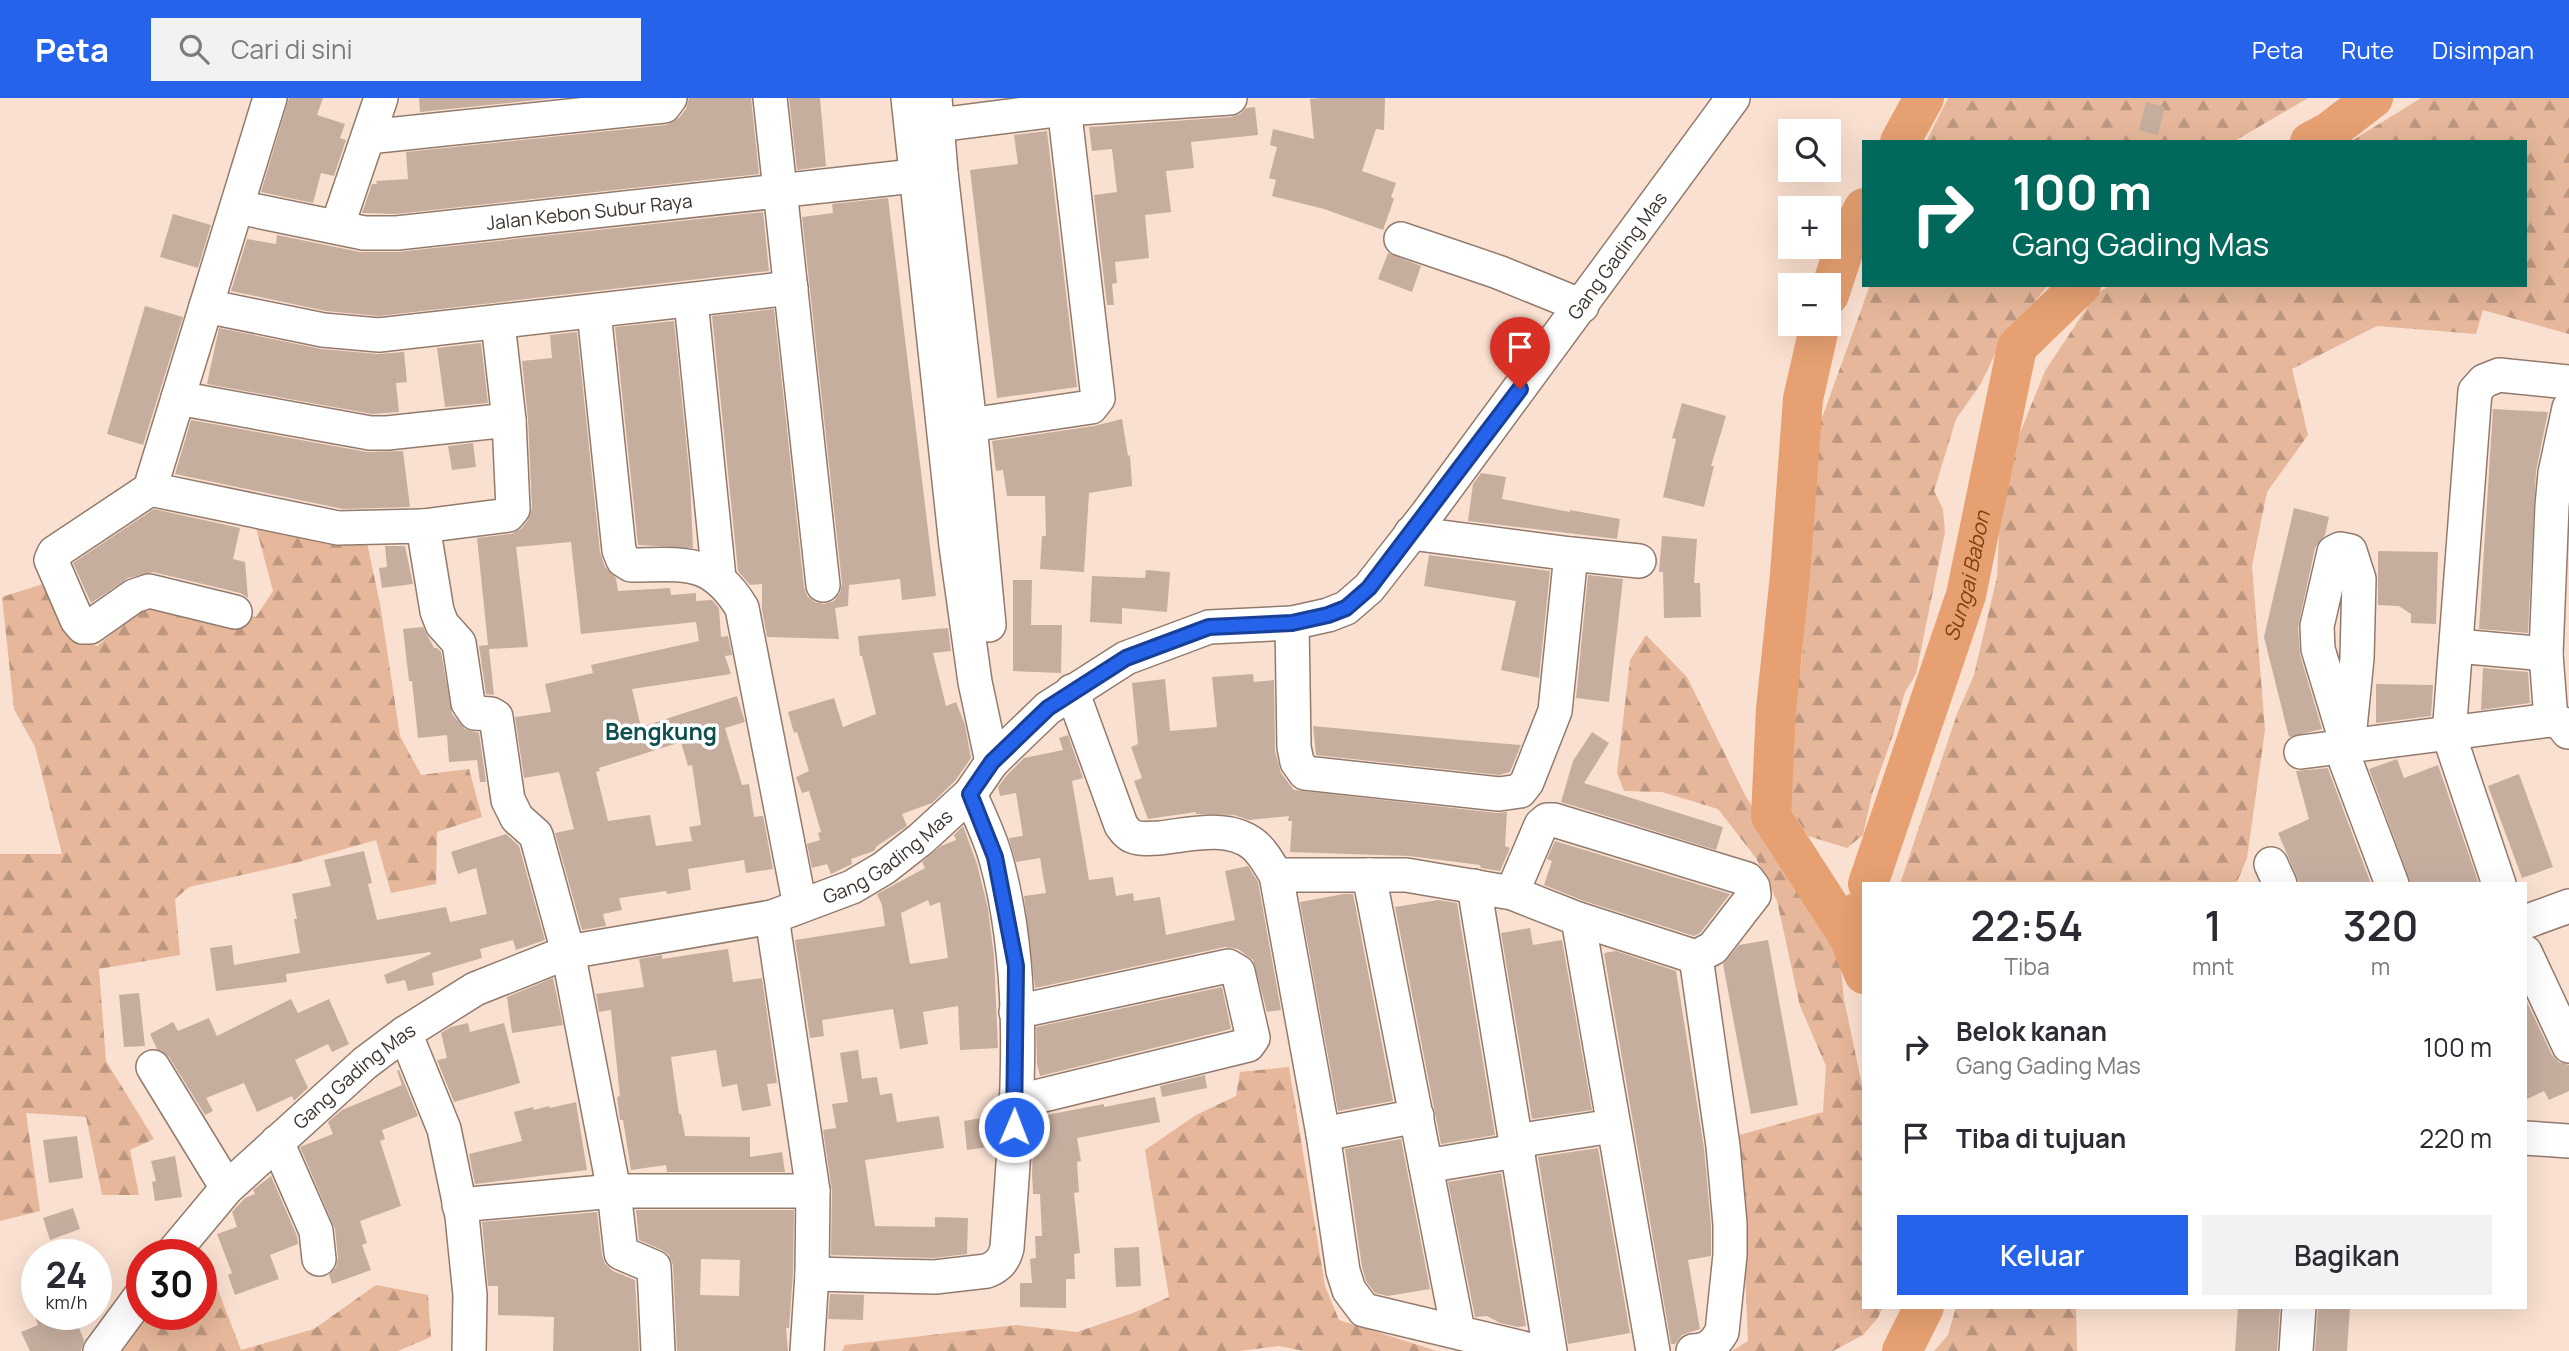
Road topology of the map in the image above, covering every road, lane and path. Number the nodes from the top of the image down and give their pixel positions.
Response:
1 (270, 98) edge
2 (381, 98) edge
3 (670, 98) edge
4 (770, 98) edge
5 (908, 98) edge
6 (1230, 98) edge
7 (1733, 98) edge
8 (1063, 104) edge
9 (937, 112) edge
10 (368, 137) junction
11 (929, 174) junction
12 (780, 192) junction
13 (238, 206) junction
14 (337, 227) junction
15 (1401, 239) dead end
16 (791, 288) junction
17 (691, 301) junction
18 (206, 306) junction
19 (1582, 306) junction
20 (594, 312) junction
21 (498, 323) junction
22 (2569, 384) edge
23 (178, 398) junction
24 (2569, 408) edge
25 (509, 420) junction
26 (970, 425) junction
27 (150, 489) junction
28 (423, 526) junction
29 (1411, 533) junction
30 (1571, 554) junction
31 (1640, 561) dead end
32 (719, 578) junction
33 (823, 585) dead end
34 (235, 612) dead end
35 (1292, 623) junction
36 (2457, 646) junction
37 (2546, 654) junction
38 (1072, 691) junction
39 (2560, 727) edge
40 (2449, 735) junction
41 (2348, 748) junction
42 (1002, 752) junction
43 (2301, 752) dead end
44 (970, 794) junction
45 (1276, 874) junction
46 (1369, 875) junction
47 (2391, 882) edge
48 (2498, 882) edge
49 (1474, 886) junction
50 (1512, 893) junction
51 (2569, 906) edge
52 (786, 911) junction
53 (1578, 919) junction
54 (2527, 921) edge
55 (568, 952) junction
56 (2527, 956) edge
57 (1696, 957) junction
58 (1016, 1012) junction
59 (405, 1033) junction
60 (2569, 1046) edge
61 (153, 1067) dead end
62 (1015, 1102) junction
63 (1417, 1116) junction
64 (1613, 1126) junction
65 (1323, 1134) junction
66 (2527, 1138) edge
67 (2569, 1141) edge
68 (277, 1142) junction
69 (1516, 1146) junction
70 (1426, 1166) junction
71 (227, 1188) junction
72 (614, 1191) junction
73 (813, 1191) junction
74 (459, 1205) junction
75 (184, 1239) edge
76 (318, 1259) dead end
77 (812, 1274) junction
78 (2299, 1309) edge
79 (126, 1316) edge
80 (1458, 1331) junction
81 (100, 1351) edge
82 (469, 1351) edge
83 (658, 1351) edge
84 (807, 1351) edge
85 (1535, 1351) edge
86 (1550, 1351) edge
87 (1653, 1351) edge
88 (1693, 1351) edge
89 (2296, 1351) edge

1 - 13 street
2 - 10 street
3 - 10 street
4 - 12 street
5 - 11 street
6 - 8 street
7 - 19 street, Gang Gading Mas
8 - 9 street
8 - 26 street
9 - 11 street
10 - 14 street
11 - 12 street, Jalan Kebon Subur Raya
11 - 26 street
11 - 42 street
12 - 14 street, Jalan Kebon Subur Raya
12 - 16 street
13 - 14 street, Jalan Kebon Subur Raya
13 - 18 street
15 - 19 street
16 - 17 street
16 - 33 street
17 - 20 street
17 - 32 street
18 - 21 street
18 - 23 street
19 - 29 street, Gang Gading Mas
20 - 21 street
20 - 32 street
21 - 25 street
22 - 36 street
23 - 25 street
23 - 27 street
24 - 37 street
25 - 28 street
26 - 42 street
27 - 28 street
27 - 34 street
28 - 55 street
29 - 30 street
29 - 35 street, Gang Gading Mas
30 - 31 street
30 - 35 street
32 - 52 street
35 - 38 street, Gang Gading Mas
36 - 37 street
36 - 40 street
37 - 39 street
38 - 42 street, Gang Gading Mas
38 - 45 street
39 - 40 street
40 - 41 street
40 - 48 street
41 - 41 street
41 - 43 street
41 - 47 street
42 - 44 street, Gang Gading Mas
44 - 52 street, Gang Gading Mas
44 - 58 street
45 - 46 street
45 - 65 street
46 - 49 street
46 - 63 street
49 - 50 street
49 - 69 street
50 - 53 street
50 - 57 street
51 - 54 street
52 - 55 street, Gang Gading Mas
52 - 73 street
53 - 57 street
53 - 64 street
55 - 59 street, Gang Gading Mas
55 - 72 street
56 - 60 street
57 - 88 street
58 - 62 street
58 - 62 street
59 - 68 street, Gang Gading Mas
59 - 74 street
61 - 71 street
62 - 77 street
63 - 65 street
63 - 70 street
64 - 69 street
64 - 87 street
65 - 80 street
66 - 67 street
68 - 71 street, Gang Gading Mas
68 - 76 street
69 - 70 street
69 - 86 street
70 - 80 street
71 - 75 street, Gang Gading Mas
72 - 73 street
72 - 74 street
72 - 83 street
73 - 77 street
74 - 82 street
77 - 84 street
78 - 89 street
79 - 81 street
80 - 85 street

